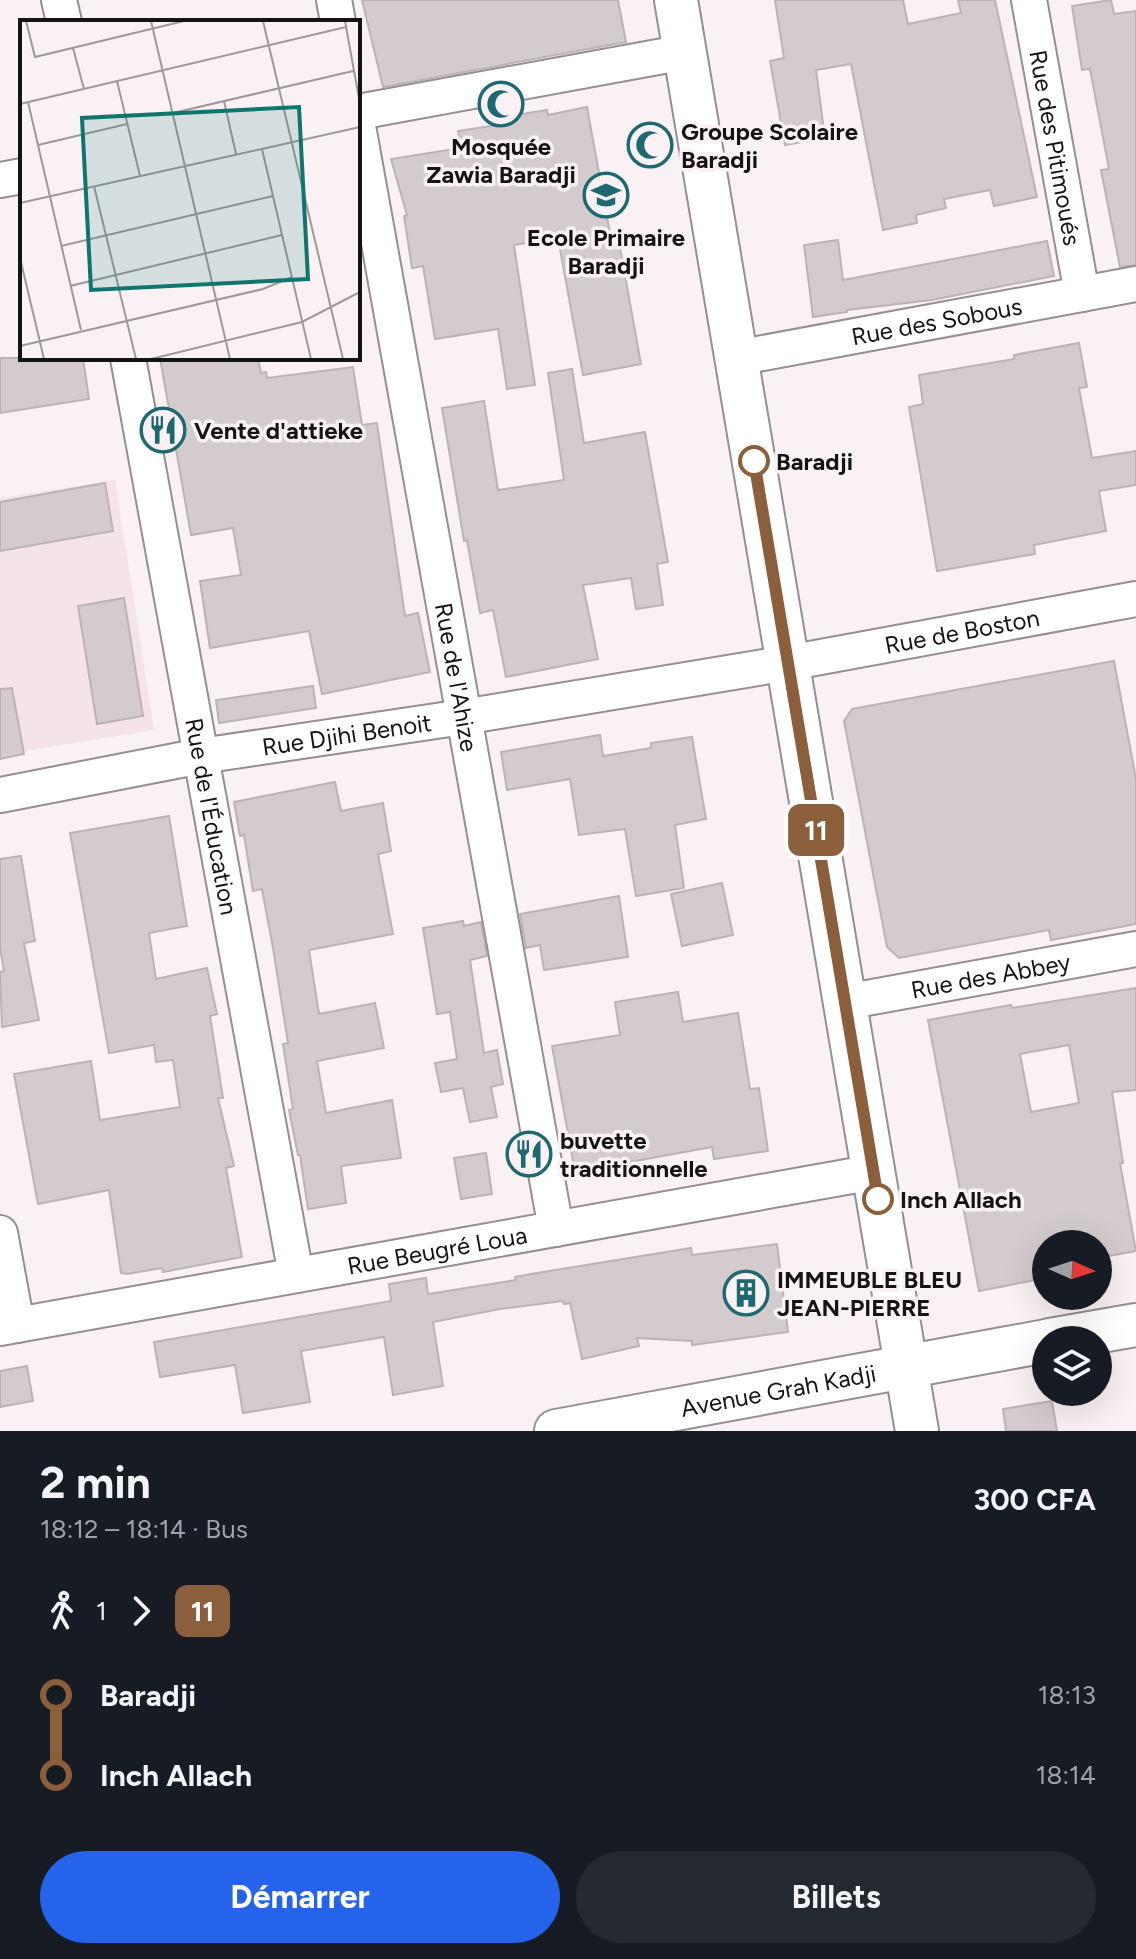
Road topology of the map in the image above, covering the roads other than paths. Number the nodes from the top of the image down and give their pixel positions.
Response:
1 (59, 0) edge
2 (334, 0) edge
3 (676, 0) edge
4 (1029, 0) edge
5 (64, 20) edge
6 (338, 20) edge
7 (685, 52) junction
8 (360, 112) edge
9 (360, 137) edge
10 (20, 176) edge
11 (0, 180) edge
12 (1136, 284) edge
13 (1082, 294) junction
14 (736, 358) junction
15 (128, 360) edge
16 (1136, 599) edge
17 (788, 663) junction
18 (463, 717) junction
19 (201, 756) junction
20 (0, 795) edge
21 (1136, 949) edge
22 (845, 1002) junction
23 (874, 1172) junction
24 (556, 1229) junction
25 (0, 1233) edge
26 (296, 1275) junction
27 (1136, 1325) edge
28 (9, 1327) edge
29 (1112, 1329) edge
30 (1032, 1343) edge
31 (906, 1365) junction
32 (556, 1431) edge
33 (917, 1431) edge

1 - 5 street
2 - 6 street
3 - 7 street
4 - 13 street, Rue des Pitimoués
7 - 8 street
7 - 14 street
9 - 18 street, Rue de l'Ahize
10 - 11 street
12 - 13 street, Rue des Sobous
13 - 14 street, Rue des Sobous
14 - 17 street
15 - 19 street, Rue de l'Éducation
16 - 17 street, Rue de Boston
17 - 18 street, Rue Djihi Benoit
17 - 22 street
18 - 19 street, Rue Djihi Benoit
18 - 24 street, Rue de l'Ahize
19 - 20 street, Rue Djihi Benoit
19 - 26 street, Rue de l'Éducation
21 - 22 street, Rue des Abbey
22 - 23 street
23 - 24 street, Rue Beugré Loua
23 - 31 street
24 - 26 street, Rue Beugré Loua
25 - 28 street
26 - 28 street, Rue Beugré Loua
27 - 29 street, Avenue Grah Kadji
30 - 31 street, Avenue Grah Kadji
31 - 32 street, Avenue Grah Kadji
31 - 33 street

